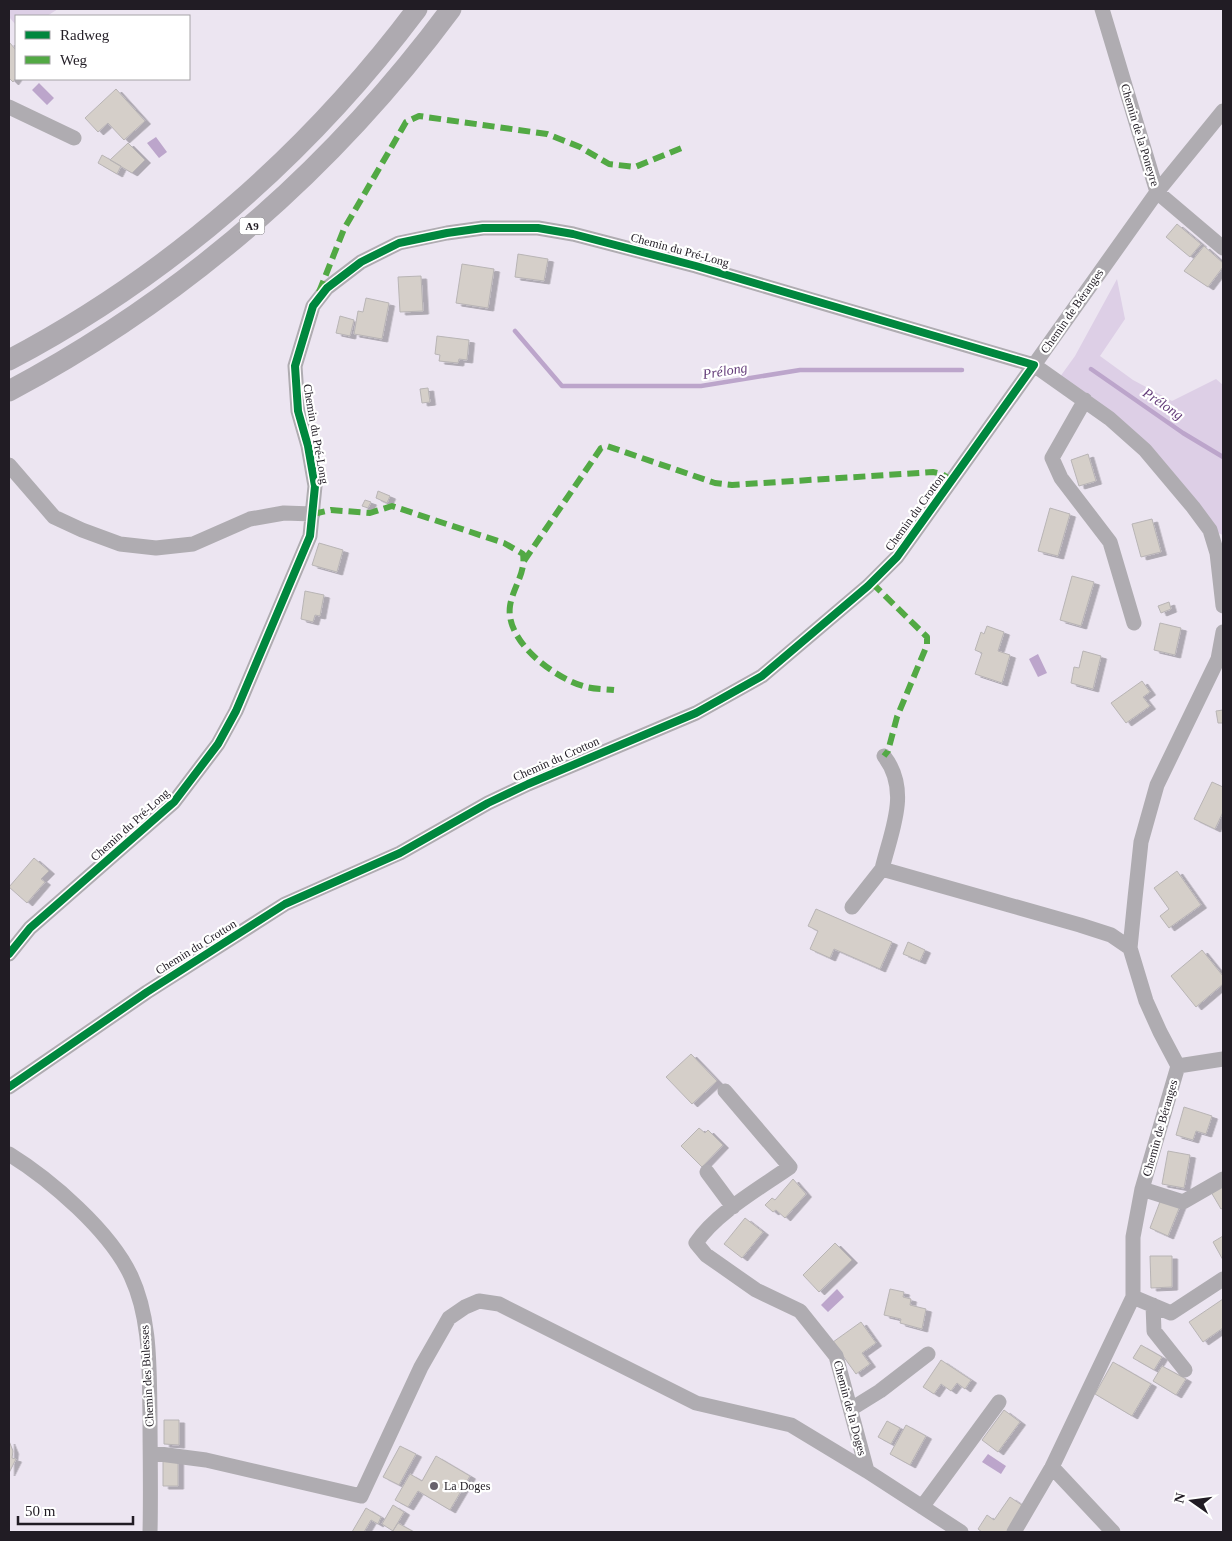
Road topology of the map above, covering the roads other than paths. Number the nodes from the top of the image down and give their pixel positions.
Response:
1 (417, 9) edge
2 (451, 9) edge
3 (1102, 9) edge
4 (9, 107) edge
5 (1223, 111) edge
6 (74, 138) dead end
7 (1157, 192) junction
8 (1223, 248) edge
9 (9, 360) edge
10 (1034, 365) junction
11 (9, 391) edge
12 (1084, 400) junction
13 (9, 465) edge
14 (314, 514) junction
15 (1223, 606) edge
16 (1134, 623) dead end
17 (1223, 632) edge
18 (884, 756) dead end
19 (882, 869) junction
20 (852, 906) dead end
21 (1130, 948) junction
22 (9, 954) edge
23 (1223, 1059) edge
24 (1178, 1066) junction
25 (9, 1087) edge
26 (725, 1091) dead end
27 (9, 1154) edge
28 (707, 1172) dead end
29 (1223, 1179) edge
30 (1142, 1189) junction
31 (733, 1208) junction
32 (1223, 1279) edge
33 (1133, 1297) junction
34 (1153, 1305) junction
35 (928, 1354) dead end
36 (1185, 1370) dead end
37 (999, 1402) dead end
38 (851, 1409) junction
39 (152, 1453) junction
40 (1052, 1467) junction
41 (866, 1470) junction
42 (922, 1507) junction
43 (150, 1532) edge
44 (961, 1532) edge
45 (1014, 1532) edge
46 (1114, 1532) edge

1 - 9 highway, A9
2 - 11 highway, A9
3 - 7 street, Chemin de la Poneyre
4 - 6 street
5 - 7 street, Chemin de la Poneyre
7 - 8 street
7 - 10 street, Chemin de Béranges
10 - 12 street, Chemin de Béranges
10 - 14 street, Chemin du Pré-Long
10 - 25 street, Chemin du Crotton
12 - 15 street, Chemin de Béranges
12 - 16 street
13 - 14 street
14 - 22 street, Chemin du Pré-Long
17 - 21 street, Chemin de Béranges
18 - 19 street
19 - 20 street
19 - 21 street
21 - 24 street, Chemin de Béranges
23 - 24 street
24 - 30 street, Chemin de Béranges
26 - 31 street, Chemin de la Doges
27 - 39 street, Chemin des Bulesses
28 - 31 street
29 - 30 street
30 - 33 street, Chemin de Béranges
31 - 38 street, Chemin de la Doges
32 - 34 street
33 - 34 street
33 - 40 street, Chemin de Béranges
34 - 36 street
35 - 38 street
37 - 42 street
38 - 41 street, Chemin de la Doges
39 - 41 street
39 - 43 street, Chemin des Bulesses
40 - 45 street, Chemin de Béranges
40 - 46 street
41 - 42 street, Chemin de la Doges
42 - 44 street, Chemin de la Doges

